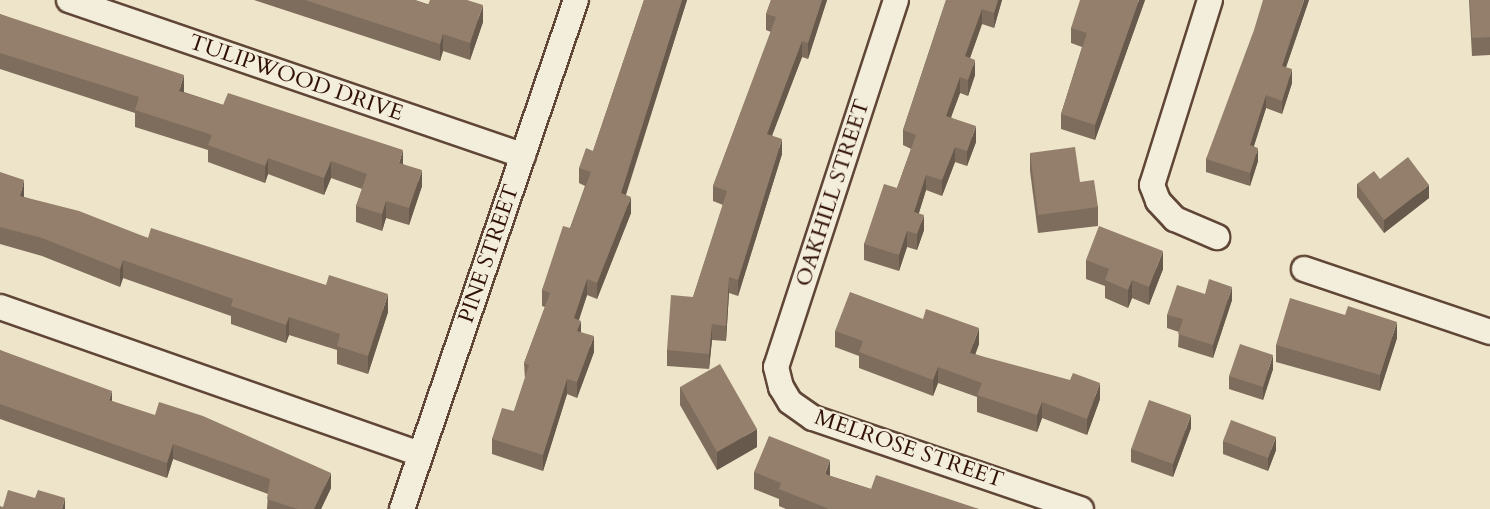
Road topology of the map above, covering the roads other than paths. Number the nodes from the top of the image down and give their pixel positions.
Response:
1 (69, 0) edge
2 (576, 0) edge
3 (896, 0) edge
4 (1210, 0) edge
5 (523, 155) junction
6 (1217, 237) dead end
7 (1305, 268) dead end
8 (0, 307) edge
9 (1490, 332) edge
10 (781, 387) joint
11 (420, 454) junction
12 (402, 509) edge
13 (1081, 509) edge

1 - 5 street, TULIPWOOD DRIVE
2 - 5 street, PINE STREET
3 - 10 street, OAKHILL STREET
4 - 6 street
5 - 11 street, PINE STREET
7 - 9 street
8 - 11 street
10 - 13 street, MELROSE STREET
11 - 12 street, PINE STREET

